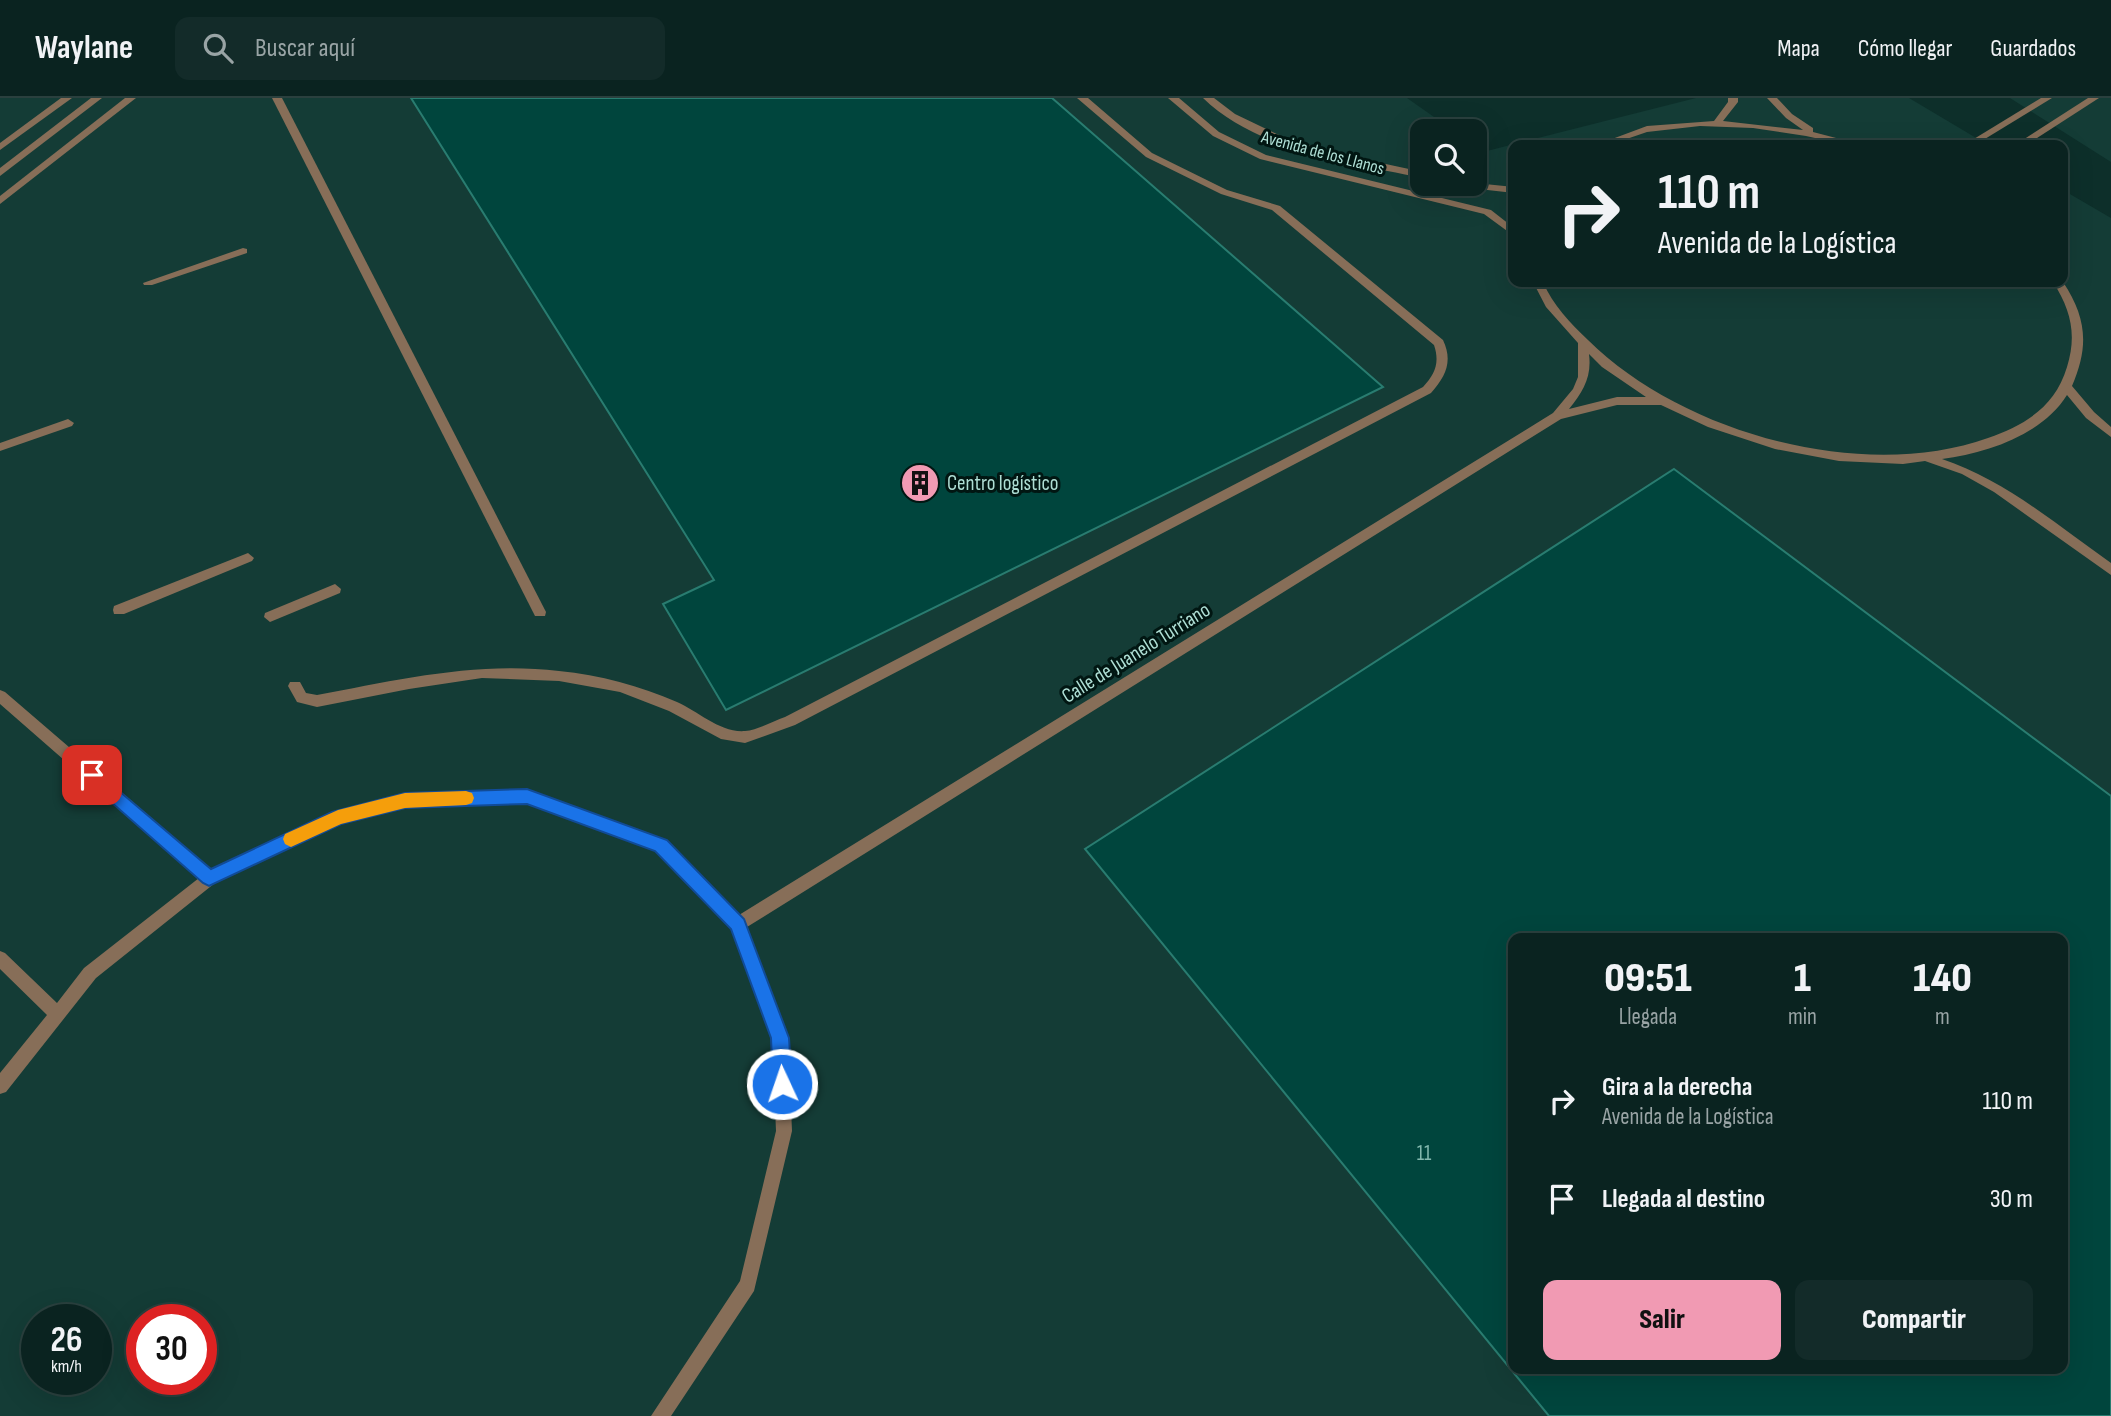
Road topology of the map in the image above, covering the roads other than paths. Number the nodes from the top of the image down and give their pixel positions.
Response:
1 (67, 98) edge
2 (97, 98) edge
3 (131, 98) edge
4 (277, 98) edge
5 (1082, 98) edge
6 (1173, 98) edge
7 (1208, 98) edge
8 (1733, 98) edge
9 (1772, 98) edge
10 (2047, 98) edge
11 (2094, 98) edge
12 (1717, 123) junction
13 (1817, 134) junction
14 (1616, 140) edge
15 (1839, 140) edge
16 (1977, 140) edge
17 (2028, 140) edge
18 (0, 147) edge
19 (1410, 172) edge
20 (0, 173) edge
21 (1487, 187) edge
22 (1508, 189) edge
23 (0, 201) edge
24 (1508, 228) edge
25 (243, 251) dead end
26 (148, 283) dead end
27 (1540, 287) edge
28 (2062, 287) edge
29 (1582, 345) junction
30 (2068, 389) junction
31 (1661, 401) junction
32 (1557, 416) junction
33 (68, 423) dead end
34 (2111, 433) edge
35 (0, 447) edge
36 (1928, 458) junction
37 (248, 558) dead end
38 (2111, 570) edge
39 (335, 589) dead end
40 (119, 610) dead end
41 (540, 612) dead end
42 (270, 617) dead end
43 (295, 685) dead end
44 (0, 696) edge
45 (209, 878) junction
46 (738, 924) junction
47 (0, 958) edge
48 (57, 1014) junction
49 (0, 1086) edge
50 (666, 1413) edge

1 - 18 street
2 - 20 street
3 - 23 street
4 - 41 street
5 - 43 street
6 - 24 street, Avenida de los Llanos
7 - 19 street, Avenida de los Llanos
8 - 12 street
9 - 13 street
10 - 16 street
11 - 17 street
12 - 13 street
12 - 14 street
13 - 15 street
21 - 22 street
25 - 26 street
27 - 29 street
28 - 30 street
29 - 31 street
29 - 32 street, Calle de Juanelo Turriano
30 - 34 street
30 - 36 street
31 - 32 street, Calle de Juanelo Turriano
31 - 36 street
32 - 46 street, Calle de Juanelo Turriano
33 - 35 street
36 - 38 street
37 - 40 street
39 - 42 street
44 - 45 street
45 - 46 street
45 - 48 street
46 - 50 street
47 - 48 street
48 - 49 street

